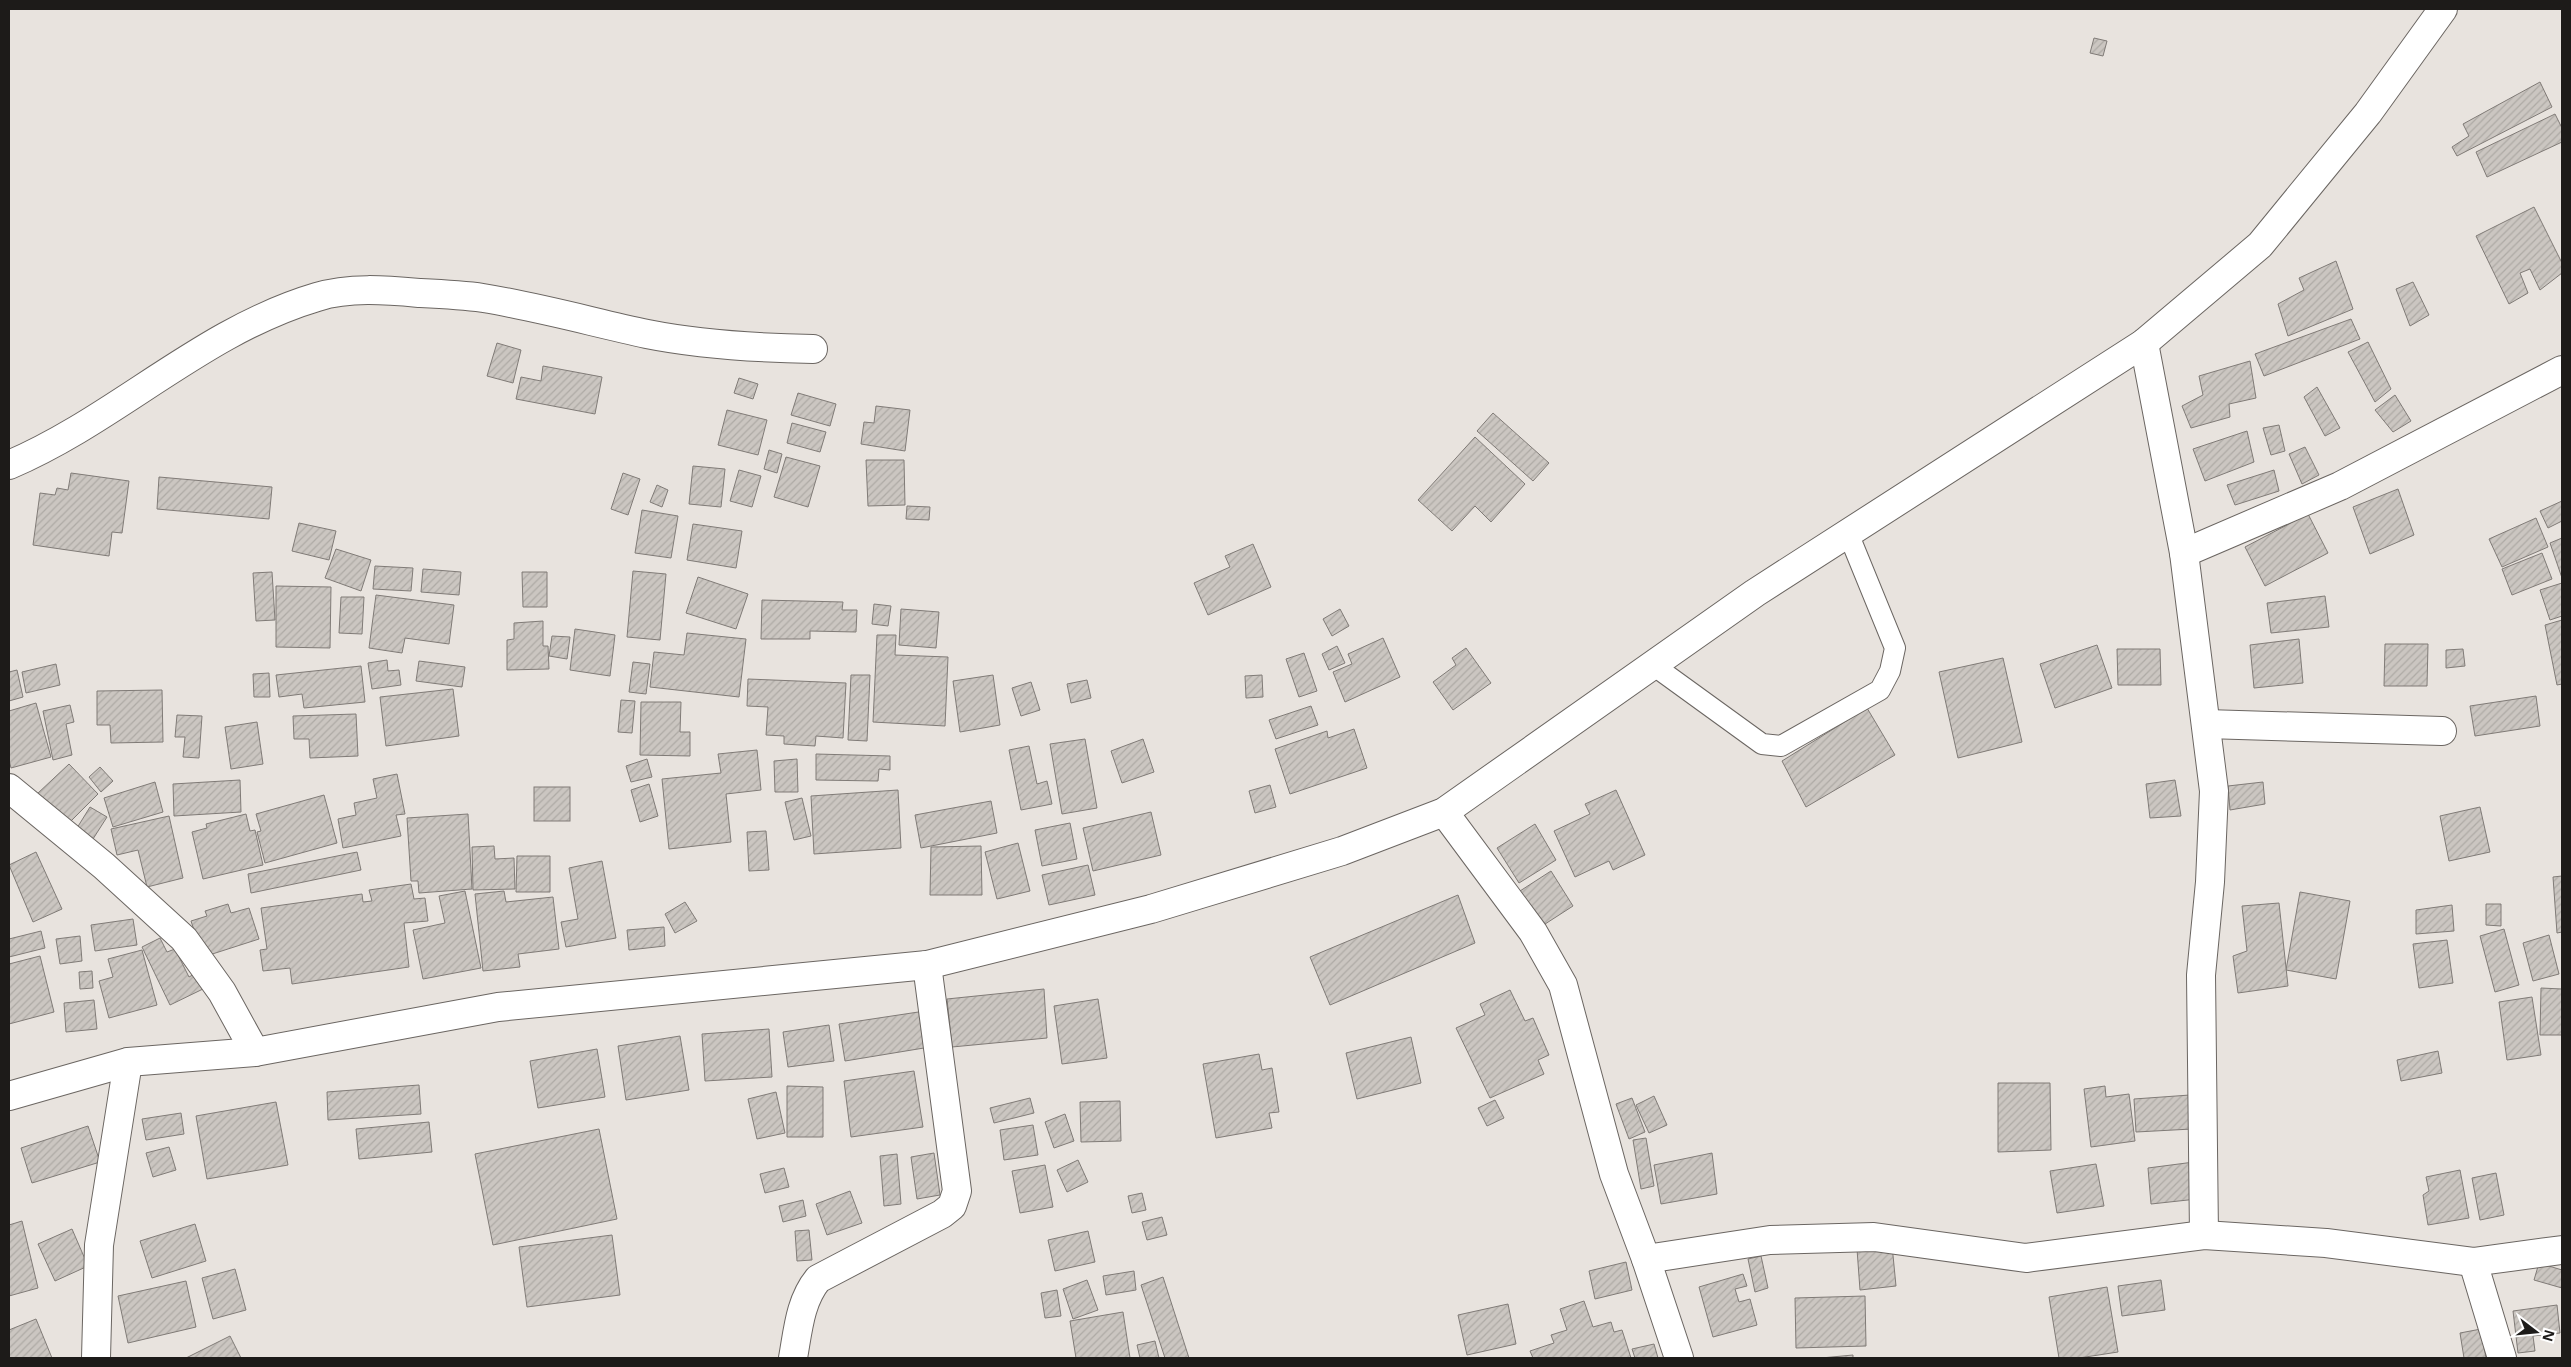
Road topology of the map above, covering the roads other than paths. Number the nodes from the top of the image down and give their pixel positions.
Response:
1 (2443, 9) edge
2 (2144, 343) junction
3 (813, 349) dead end
4 (2562, 370) edge
5 (9, 465) edge
6 (1848, 533) junction
7 (2184, 553) junction
8 (1653, 665) junction
9 (2206, 724) junction
10 (2442, 731) dead end
11 (9, 788) edge
12 (1444, 812) junction
13 (927, 965) junction
14 (254, 1052) junction
15 (128, 1062) junction
16 (9, 1096) edge
17 (2204, 1235) junction
18 (2562, 1250) edge
19 (1646, 1259) junction
20 (2473, 1262) junction
21 (96, 1358) edge
22 (793, 1358) edge
23 (1678, 1358) edge
24 (2502, 1358) edge

1 - 2 street
2 - 6 street
2 - 7 street
3 - 5 street
4 - 7 street
6 - 8 street
6 - 8 lane
7 - 9 street
8 - 12 street
9 - 10 street
9 - 17 street
11 - 14 street
12 - 13 street
12 - 19 street
13 - 14 street
13 - 22 street
14 - 15 street
15 - 16 street
15 - 21 street
17 - 19 street
17 - 20 street
18 - 20 street
19 - 23 street
20 - 24 street

